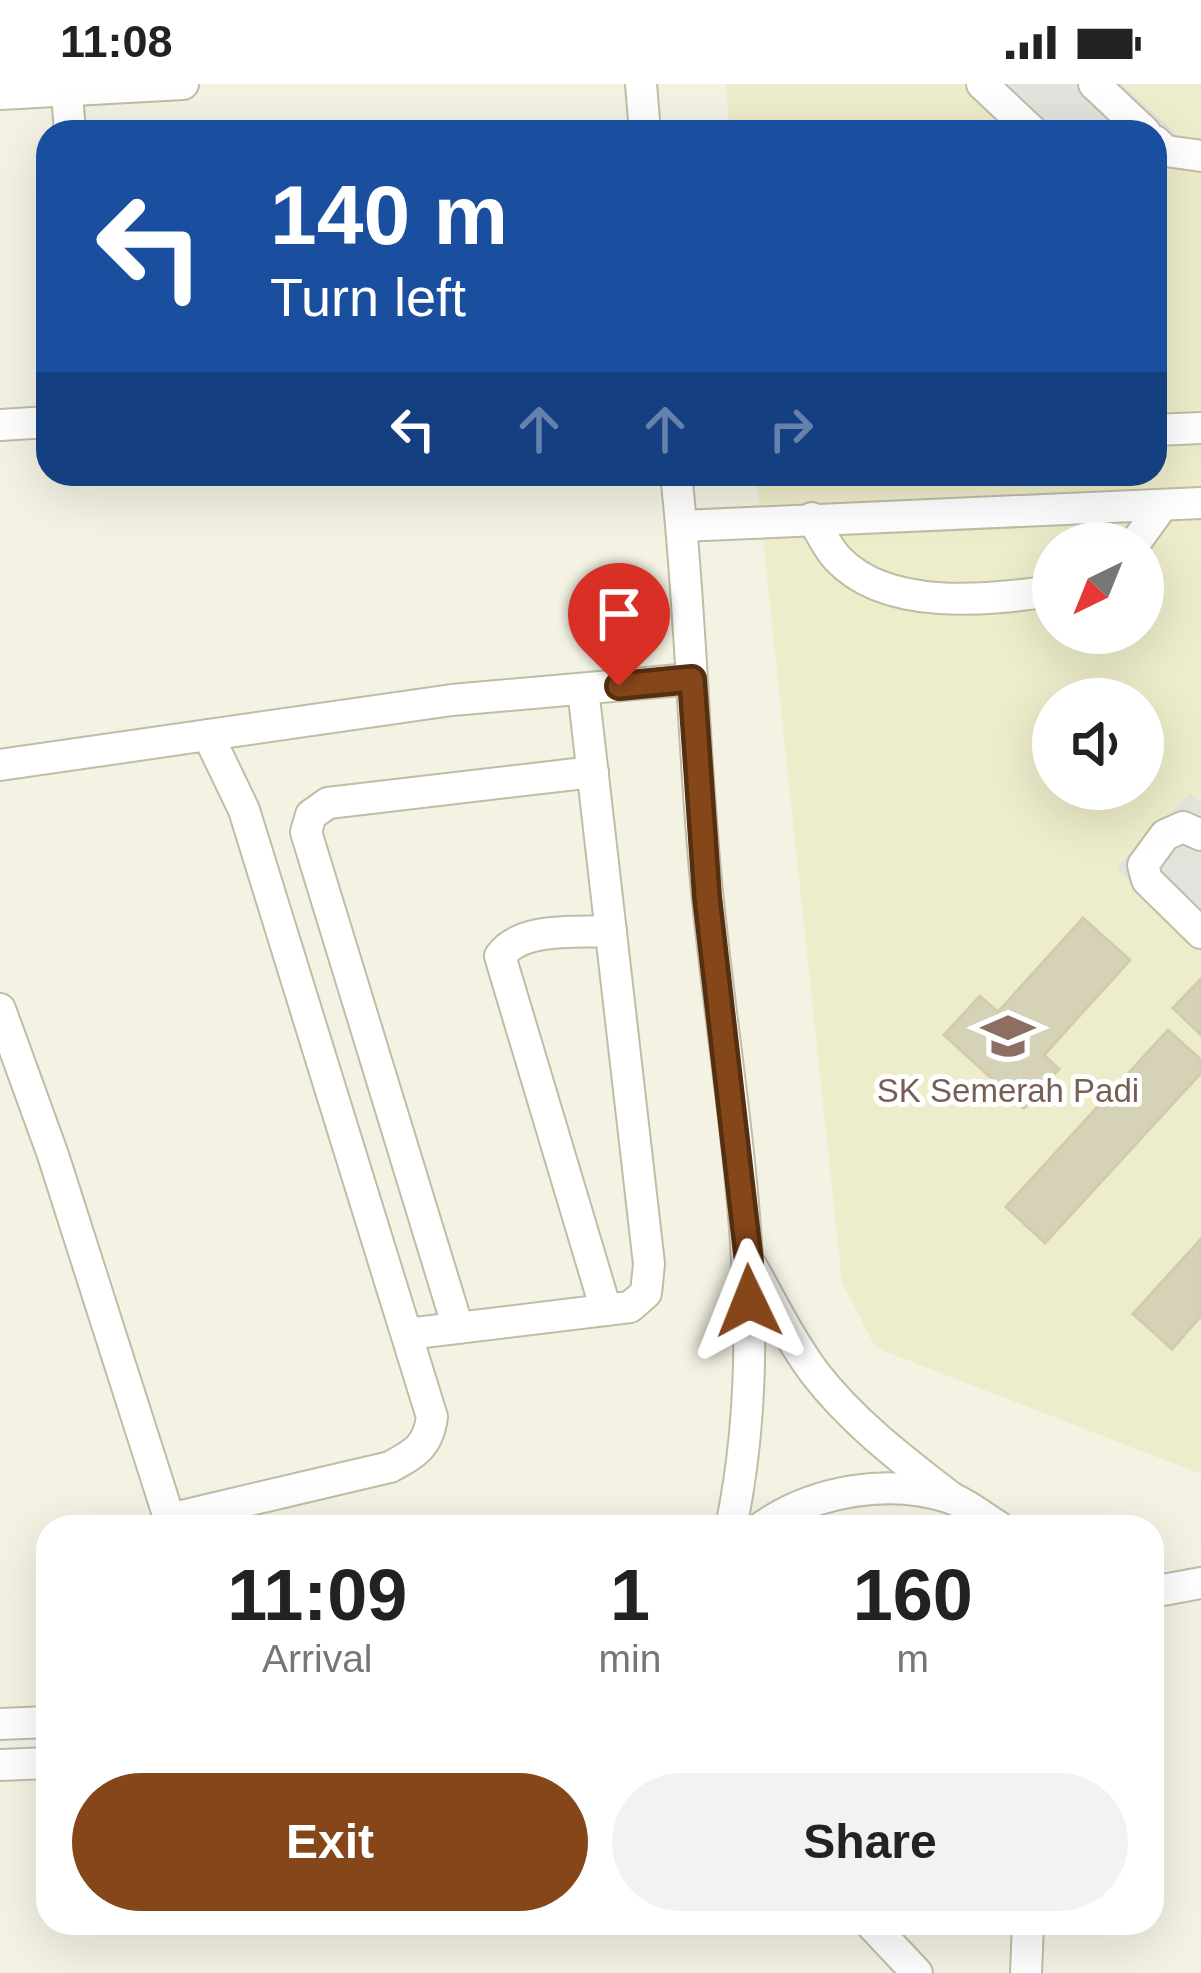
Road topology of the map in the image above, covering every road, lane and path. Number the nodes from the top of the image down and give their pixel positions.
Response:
1 (182, 84) edge
2 (641, 84) edge
3 (982, 84) edge
4 (1094, 84) edge
5 (68, 93) junction
6 (0, 94) edge
7 (69, 120) edge
8 (644, 120) edge
9 (1021, 120) edge
10 (1130, 120) edge
11 (1167, 148) edge
12 (1201, 156) edge
13 (36, 423) edge
14 (0, 425) edge
15 (1167, 426) edge
16 (1201, 428) edge
17 (677, 486) edge
18 (1201, 503) edge
19 (1162, 506) junction
20 (812, 518) junction
21 (1150, 522) edge
22 (682, 526) junction
23 (1032, 594) edge
24 (692, 679) junction
25 (583, 689) junction
26 (208, 735) junction
27 (0, 765) edge
28 (593, 772) junction
29 (1201, 835) edge
30 (611, 931) junction
31 (1201, 933) edge
32 (0, 1009) edge
33 (749, 1262) junction
34 (606, 1310) junction
35 (458, 1328) junction
36 (406, 1334) junction
37 (953, 1499) junction
38 (168, 1515) edge
39 (202, 1515) edge
40 (733, 1515) edge
41 (782, 1515) edge
42 (979, 1515) edge
43 (1201, 1583) edge
44 (1164, 1590) edge
45 (36, 1722) edge
46 (0, 1724) edge
47 (36, 1764) edge
48 (0, 1766) edge
49 (881, 1935) edge
50 (1027, 1935) edge
51 (917, 1973) edge
52 (1025, 1973) edge

1 - 5 street
2 - 8 street
3 - 9 street
4 - 10 street
5 - 6 street
5 - 7 street
11 - 12 street
13 - 14 street
15 - 16 street
17 - 22 street
18 - 19 street
19 - 20 street
19 - 21 street
20 - 22 street
20 - 23 street
22 - 24 street
24 - 25 street
24 - 33 street
25 - 26 street
25 - 28 street
26 - 27 street
26 - 36 street
28 - 30 street
28 - 35 street
29 - 31 street
30 - 34 street
30 - 34 street
32 - 38 street
33 - 37 street
33 - 40 street
34 - 35 street
35 - 36 street
36 - 39 street
37 - 41 street
37 - 42 street
43 - 44 street
45 - 46 street
47 - 48 street
49 - 51 street
50 - 52 street

